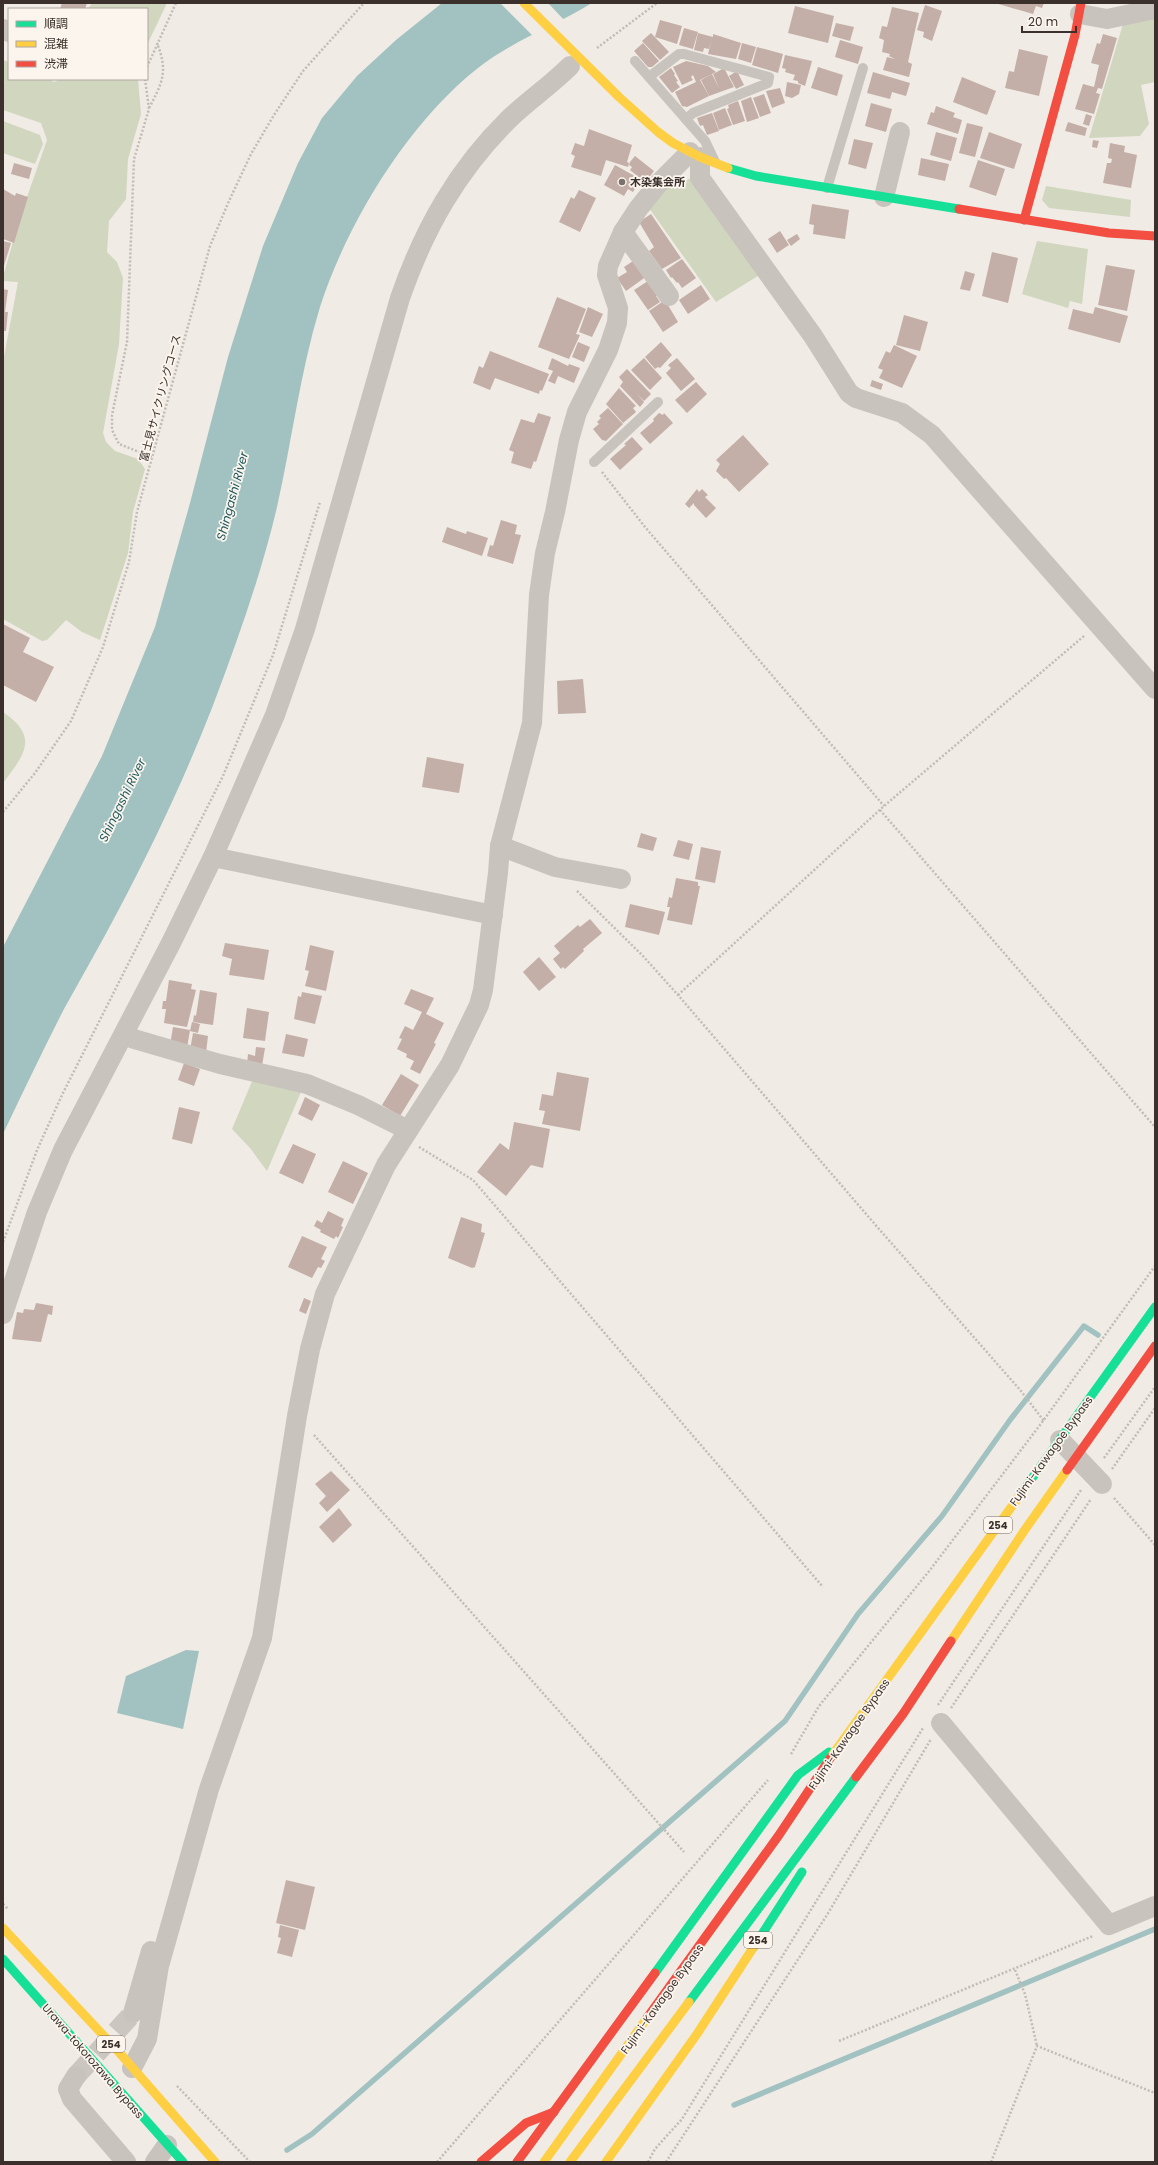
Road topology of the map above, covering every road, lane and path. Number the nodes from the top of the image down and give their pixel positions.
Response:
1 (176, 3) edge
2 (364, 3) edge
3 (524, 3) edge
4 (657, 3) edge
5 (1081, 8) edge
6 (1155, 9) edge
7 (157, 43) junction
8 (592, 52) dead end
9 (571, 59) junction
10 (635, 61) dead end
11 (148, 65) edge
12 (864, 68) dead end
13 (649, 77) junction
14 (145, 80) edge
15 (149, 109) junction
16 (686, 119) junction
17 (900, 132) dead end
18 (702, 158) junction
19 (827, 188) junction
20 (884, 197) junction
21 (1024, 220) junction
22 (624, 232) junction
23 (1155, 236) edge
24 (669, 296) dead end
25 (658, 402) dead end
26 (152, 457) junction
27 (594, 462) joint
28 (322, 497) dead end
29 (1097, 624) junction
30 (1155, 689) edge
31 (884, 806) junction
32 (880, 810) junction
33 (3, 812) edge
34 (500, 846) junction
35 (213, 857) junction
36 (621, 879) dead end
37 (574, 888) dead end
38 (493, 915) junction
39 (678, 995) junction
40 (124, 1034) junction
41 (1155, 1127) edge
42 (405, 1133) junction
43 (3, 1242) edge
44 (1155, 1266) edge
45 (1155, 1307) edge
46 (3, 1314) edge
47 (1155, 1346) edge
48 (1155, 1388) edge
49 (1155, 1408) edge
50 (1039, 1414) dead end
51 (297, 1416) junction
52 (1060, 1440) junction
53 (1076, 1456) junction
54 (1096, 1478) junction
55 (1155, 1545) edge
56 (823, 1587) dead end
57 (903, 1714) junction
58 (935, 1718) junction
59 (841, 1743) junction
60 (788, 1757) dead end
61 (773, 1774) dead end
62 (828, 1832) dead end
63 (684, 1852) dead end
64 (807, 1864) dead end
65 (186, 1866) junction
66 (1155, 1906) edge
67 (1109, 1925) junction
68 (3, 1928) edge
69 (3, 1959) edge
70 (1015, 1970) junction
71 (133, 2013) tunnel mouth
72 (839, 2041) dead end
73 (1037, 2046) junction
74 (132, 2068) junction
75 (76, 2076) tunnel mouth
76 (1155, 2093) edge
77 (554, 2112) junction
78 (193, 2136) junction
79 (167, 2145) junction
80 (218, 2151) dead end
81 (126, 2162) edge
82 (156, 2162) edge
83 (183, 2162) edge
84 (215, 2162) edge
85 (437, 2162) edge
86 (481, 2162) edge
87 (517, 2162) edge
88 (544, 2162) edge
89 (570, 2162) edge
90 (606, 2162) edge
91 (648, 2162) edge
92 (666, 2162) edge
93 (991, 2162) edge

1 - 7 path
2 - 26 path, 富士見サイクリングコース
3 - 9 main road
4 - 8 path
5 - 6 street
5 - 21 main road
7 - 11 path
7 - 15 path
9 - 18 main road
9 - 35 street
10 - 13 lane
12 - 19 lane
13 - 16 lane
13 - 16 lane
14 - 15 path
15 - 26 path
16 - 18 lane
17 - 20 street
18 - 19 main road
18 - 22 street
18 - 29 street
19 - 20 main road
20 - 21 main road
21 - 23 main road
22 - 24 street
22 - 34 street
25 - 27 lane
26 - 33 path, 富士見サイクリングコース
27 - 31 path
28 - 43 path
29 - 30 street
29 - 31 path
31 - 32 path
32 - 39 path
32 - 41 path
34 - 36 street
34 - 38 street
35 - 38 street
35 - 40 street
37 - 39 path
38 - 42 street
39 - 50 path
40 - 42 street
40 - 46 street
42 - 51 street
42 - 56 path
44 - 60 path
45 - 52 main road, Fujimi-Kawagoe Bypass / 254
47 - 53 main road, Fujimi-Kawagoe Bypass / 254
48 - 54 path
49 - 54 path
51 - 63 path
51 - 65 street
52 - 53 street
52 - 59 main road, Fujimi-Kawagoe Bypass / 254
53 - 54 street
53 - 57 main road, Fujimi-Kawagoe Bypass / 254
54 - 55 path
54 - 58 path
54 - 58 path
57 - 62 main road, 254
57 - 89 main road, Fujimi-Kawagoe Bypass / 254
58 - 67 street
58 - 91 path
58 - 92 path
59 - 77 main road, 254
59 - 88 main road, Fujimi-Kawagoe Bypass / 254
61 - 85 path
64 - 90 main road, 254
65 - 71 street
65 - 74 street
66 - 67 street
67 - 70 path
68 - 74 main road, Urawa-tokorozawa Bypass / 254
69 - 79 main road, Urawa-tokorozawa Bypass / 254
70 - 72 path
70 - 73 path
73 - 76 path
73 - 93 path
74 - 78 main road, Urawa-tokorozawa Bypass / 254
75 - 81 street
77 - 86 main road
77 - 87 main road, 254
78 - 80 main road, 254
78 - 84 main road, Urawa-tokorozawa Bypass / 254
79 - 82 street
79 - 83 main road, Urawa-tokorozawa Bypass / 254

